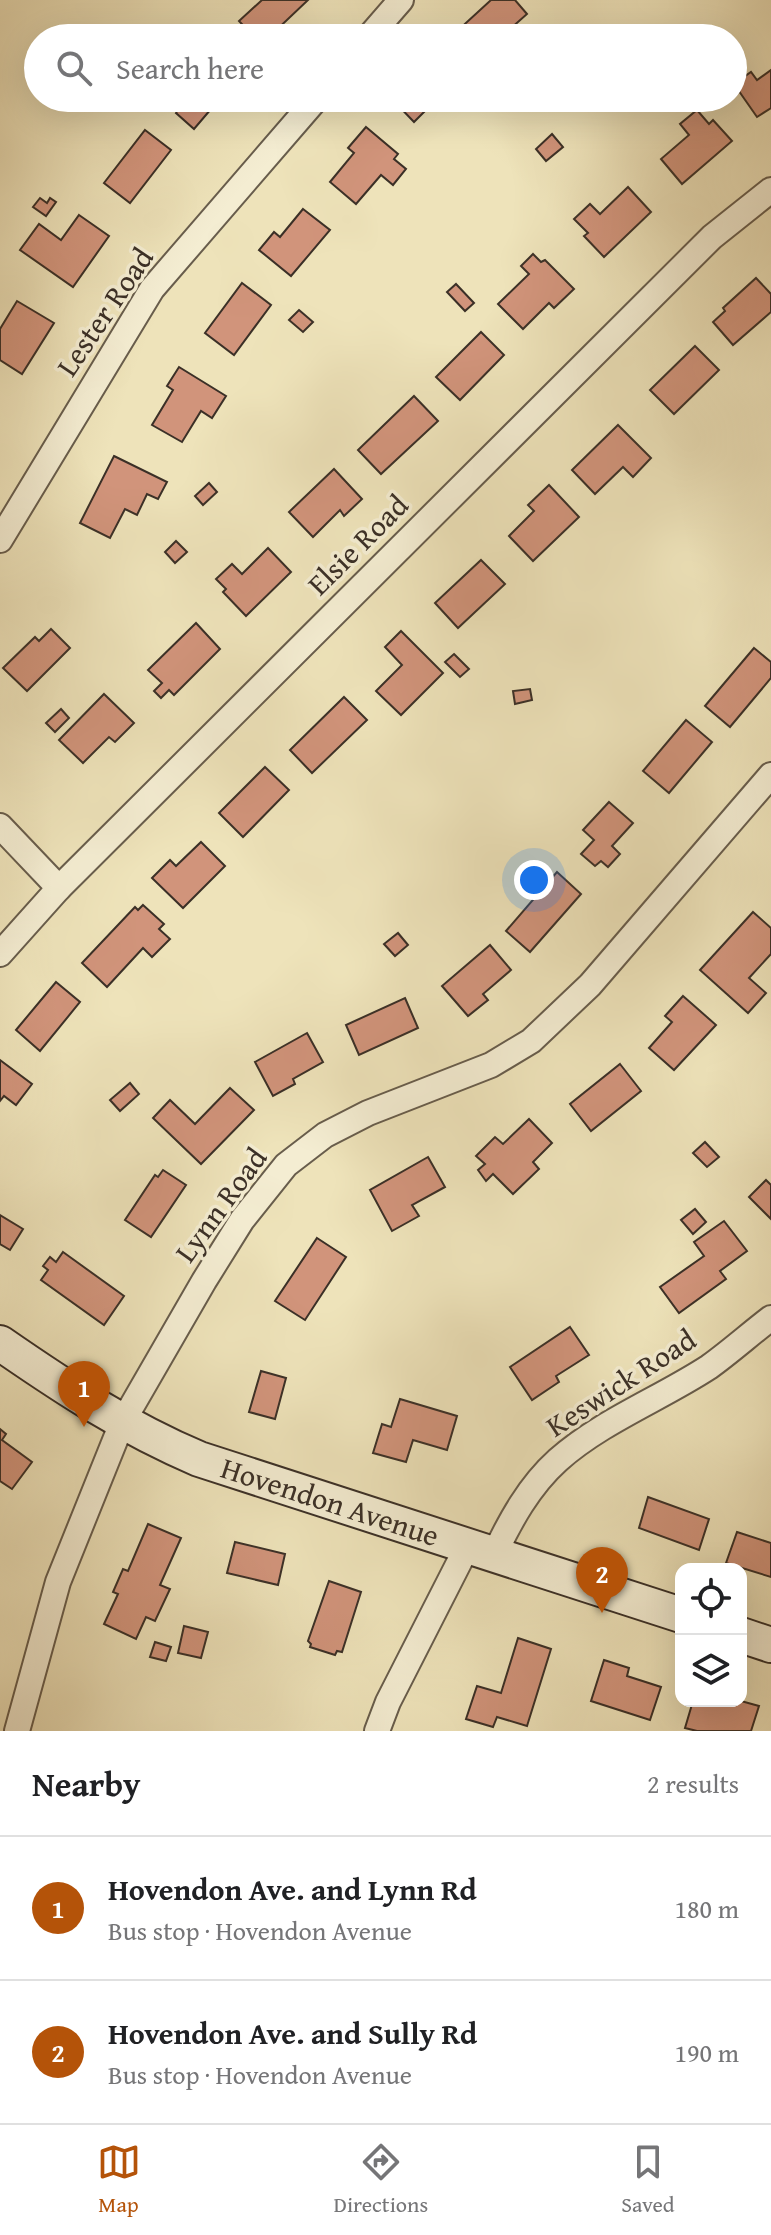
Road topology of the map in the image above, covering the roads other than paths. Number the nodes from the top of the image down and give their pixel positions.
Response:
1 (401, 0) edge
2 (380, 24) edge
3 (305, 112) edge
4 (771, 190) edge
5 (0, 540) edge
6 (771, 775) edge
7 (0, 826) edge
8 (59, 888) junction
9 (0, 954) edge
10 (771, 1318) edge
11 (0, 1343) edge
12 (122, 1423) junction
13 (480, 1551) junction
14 (675, 1613) edge
15 (747, 1637) edge
16 (771, 1645) edge
17 (17, 1731) edge
18 (377, 1731) edge

1 - 2 street
3 - 5 street, Lester Road
4 - 8 street, Elsie Road
6 - 12 street, Lynn Road
7 - 8 street
8 - 9 street, Elsie Road
10 - 13 street, Keswick Road
11 - 12 street, Hovendon Avenue
12 - 13 street, Hovendon Avenue
12 - 17 street, Lynn Road
13 - 14 street, Hovendon Avenue
13 - 18 street, Keswick Road
15 - 16 street

